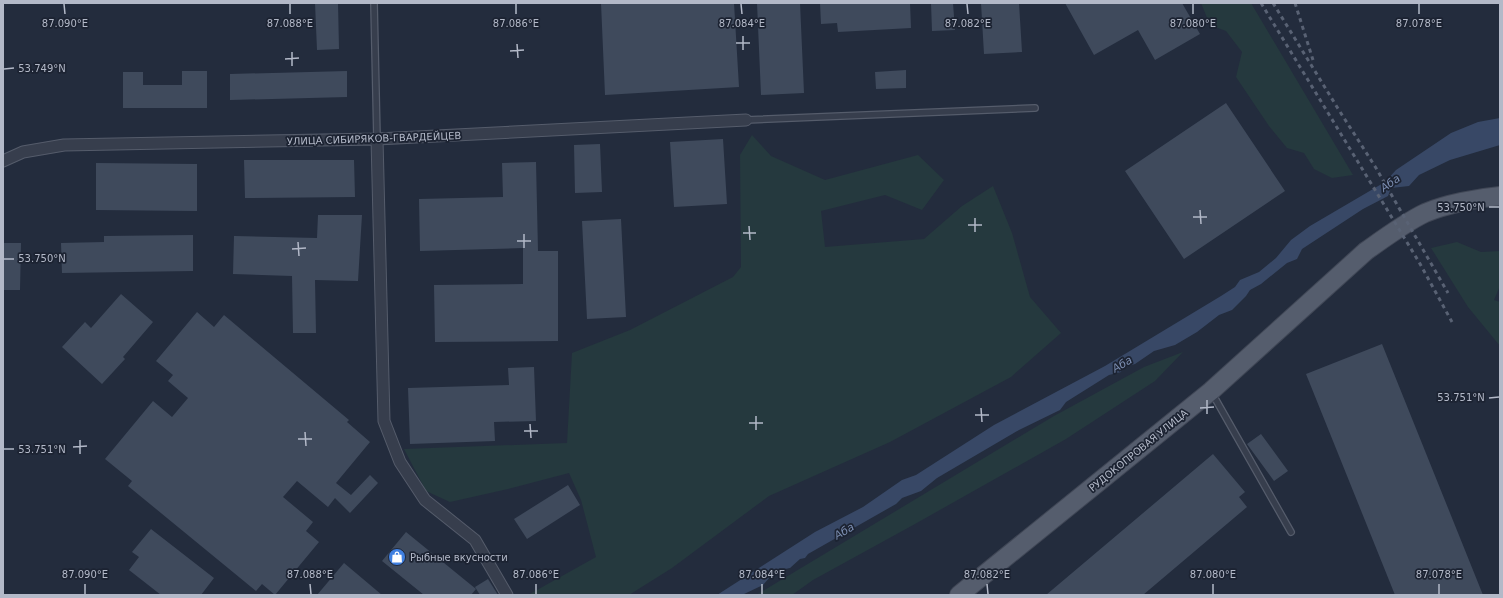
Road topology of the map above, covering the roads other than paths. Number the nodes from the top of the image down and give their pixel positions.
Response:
1 (374, 3) edge
2 (1035, 108) dead end
3 (746, 120) joint
4 (377, 139) junction
5 (3, 161) edge
6 (1500, 196) edge
7 (1211, 391) junction
8 (1291, 532) dead end
9 (507, 595) edge
10 (959, 595) edge

1 - 4 lane
2 - 3 lane
3 - 4 street, УЛИЦА СИБИРЯКОВ-ГВАРДЕЙЦЕВ
4 - 5 street, УЛИЦА СИБИРЯКОВ-ГВАРДЕЙЦЕВ
4 - 9 street
6 - 7 main road, РУДОКОПРОВАЯ УЛИЦА
7 - 8 lane
7 - 10 main road, РУДОКОПРОВАЯ УЛИЦА

